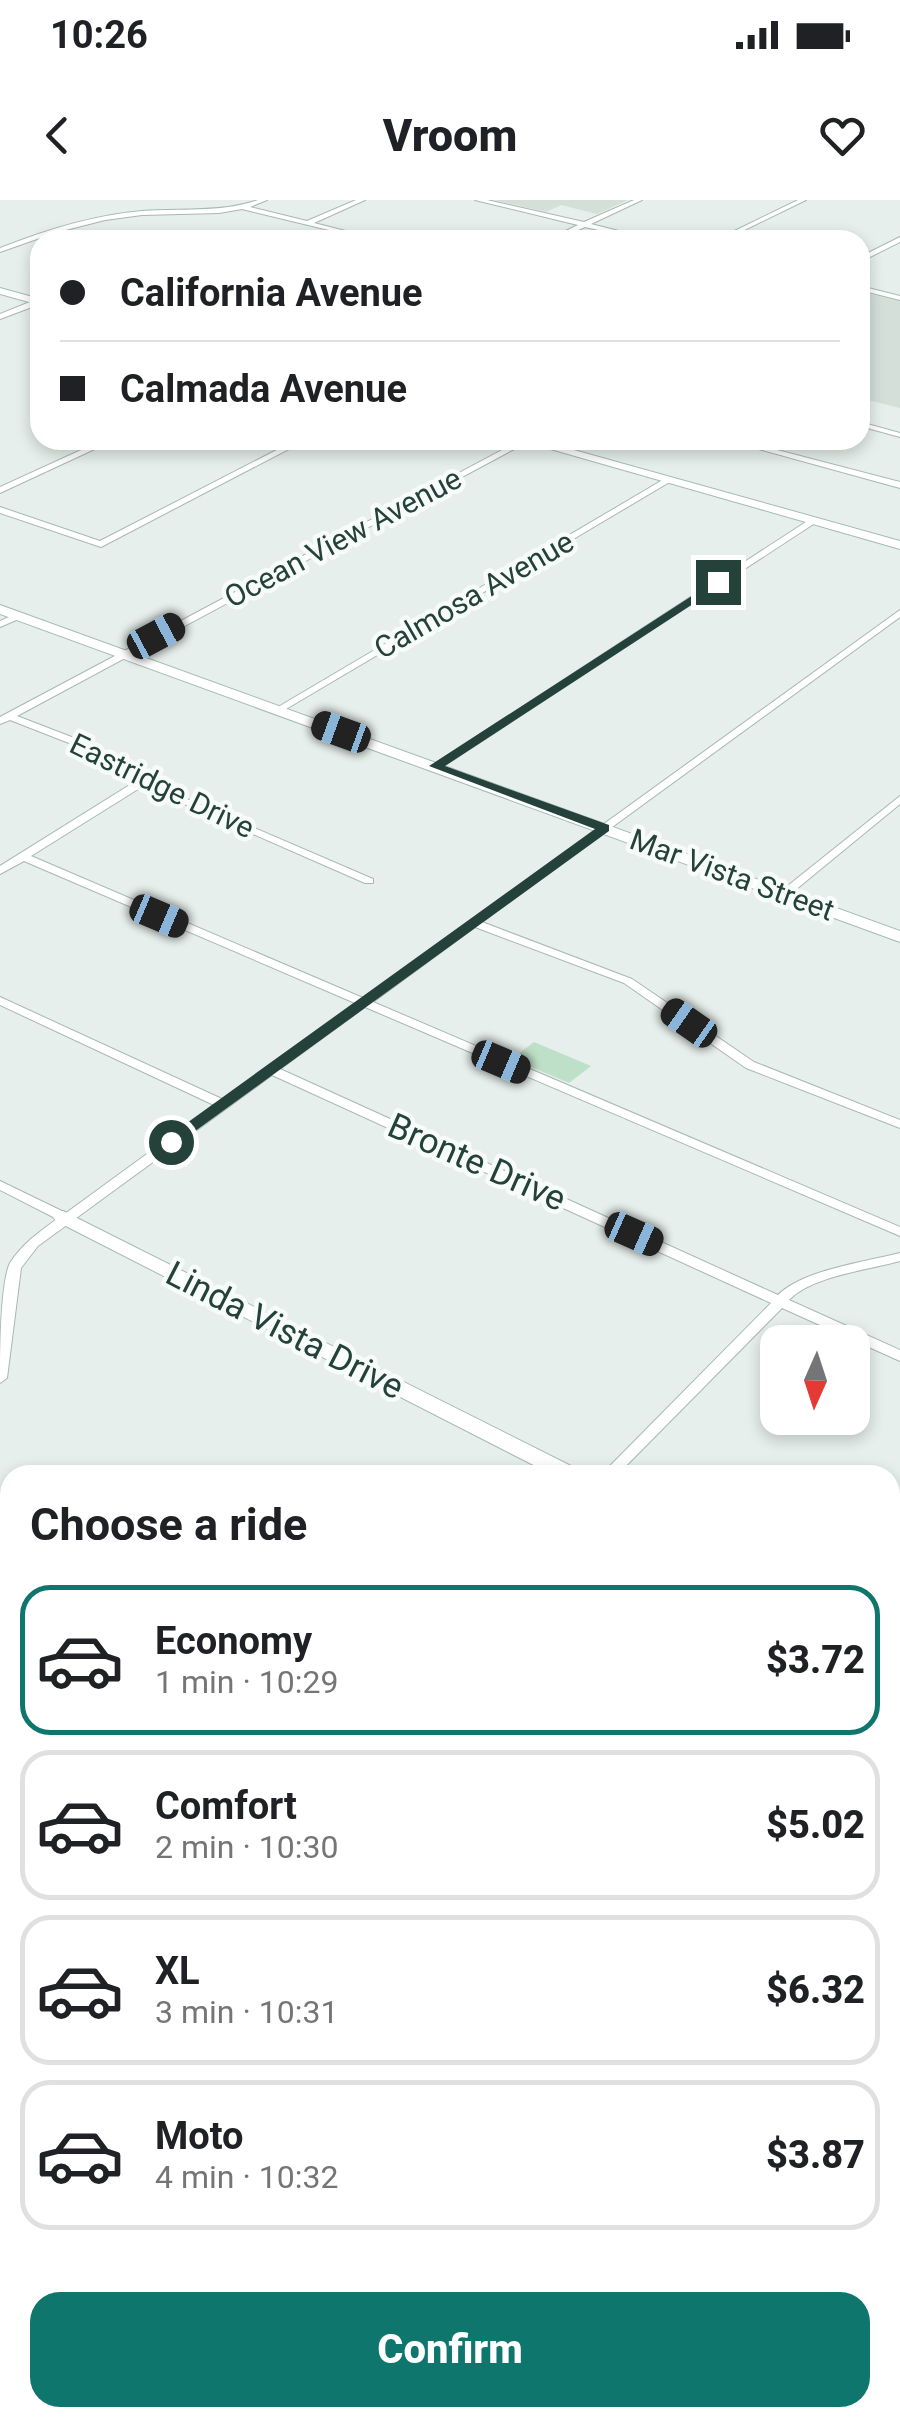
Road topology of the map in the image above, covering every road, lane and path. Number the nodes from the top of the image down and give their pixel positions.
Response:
1 (264, 200) edge
2 (362, 200) edge
3 (478, 200) edge
4 (639, 200) edge
5 (802, 200) edge
6 (246, 208) junction
7 (306, 223) junction
8 (584, 225) junction
9 (55, 230) edge
10 (336, 230) edge
11 (573, 230) edge
12 (606, 230) edge
13 (740, 230) edge
14 (900, 238) edge
15 (30, 239) edge
16 (0, 250) edge
17 (870, 254) edge
18 (870, 290) edge
19 (0, 291) edge
20 (900, 298) edge
21 (30, 299) edge
22 (30, 305) edge
23 (0, 317) edge
24 (870, 426) edge
25 (900, 434) edge
26 (88, 450) edge
27 (283, 450) edge
28 (507, 450) edge
29 (562, 450) edge
30 (768, 450) edge
31 (669, 480) junction
32 (900, 485) edge
33 (0, 490) edge
34 (0, 510) edge
35 (812, 521) junction
36 (900, 545) edge
37 (0, 609) edge
38 (900, 613) edge
39 (18, 616) junction
40 (0, 624) edge
41 (124, 653) junction
42 (278, 710) junction
43 (4, 719) edge
44 (435, 766) junction
45 (145, 780) junction
46 (900, 799) edge
47 (604, 828) junction
48 (24, 858) junction
49 (0, 871) edge
50 (369, 881) dead end
51 (784, 894) junction
52 (473, 922) junction
53 (900, 936) edge
54 (0, 1001) edge
55 (362, 1003) junction
56 (271, 1070) junction
57 (222, 1104) junction
58 (900, 1124) edge
59 (0, 1185) edge
60 (63, 1218) junction
61 (900, 1232) edge
62 (900, 1258) edge
63 (4, 1295) edge
64 (780, 1299) junction
65 (900, 1356) edge
66 (0, 1378) edge
67 (551, 1465) edge
68 (618, 1465) edge

1 - 6 street
2 - 7 street
3 - 8 street
4 - 8 street
5 - 13 street
6 - 7 street
6 - 9 street
7 - 10 street
8 - 11 street
8 - 12 street
14 - 17 street
15 - 16 street
18 - 20 street
19 - 21 street
22 - 23 street
24 - 25 street
26 - 33 street
27 - 34 street
28 - 41 street, Ocean View Avenue
29 - 31 street
30 - 32 street
31 - 35 street
31 - 42 street, Calmosa Avenue
35 - 36 street
35 - 44 street
37 - 39 street, Mar Vista Street
38 - 47 street
39 - 40 street
39 - 41 street, Mar Vista Street
41 - 42 street, Mar Vista Street
41 - 43 street, Ocean View Avenue
42 - 44 street, Mar Vista Street
43 - 45 street, Eastridge Drive
44 - 47 street, Mar Vista Street
45 - 48 street
45 - 50 street, Eastridge Drive
46 - 51 street
47 - 51 street, Mar Vista Street
47 - 52 street
48 - 49 street
48 - 55 street
51 - 53 street, Mar Vista Street
52 - 55 street
52 - 58 street
54 - 57 street
55 - 56 street
55 - 61 street
56 - 57 street
56 - 64 street, Bronte Drive
57 - 60 street
59 - 60 street, Linda Vista Drive
60 - 63 street
60 - 67 street, Linda Vista Drive
62 - 64 street
63 - 66 street
64 - 65 street, Bronte Drive
64 - 68 street

